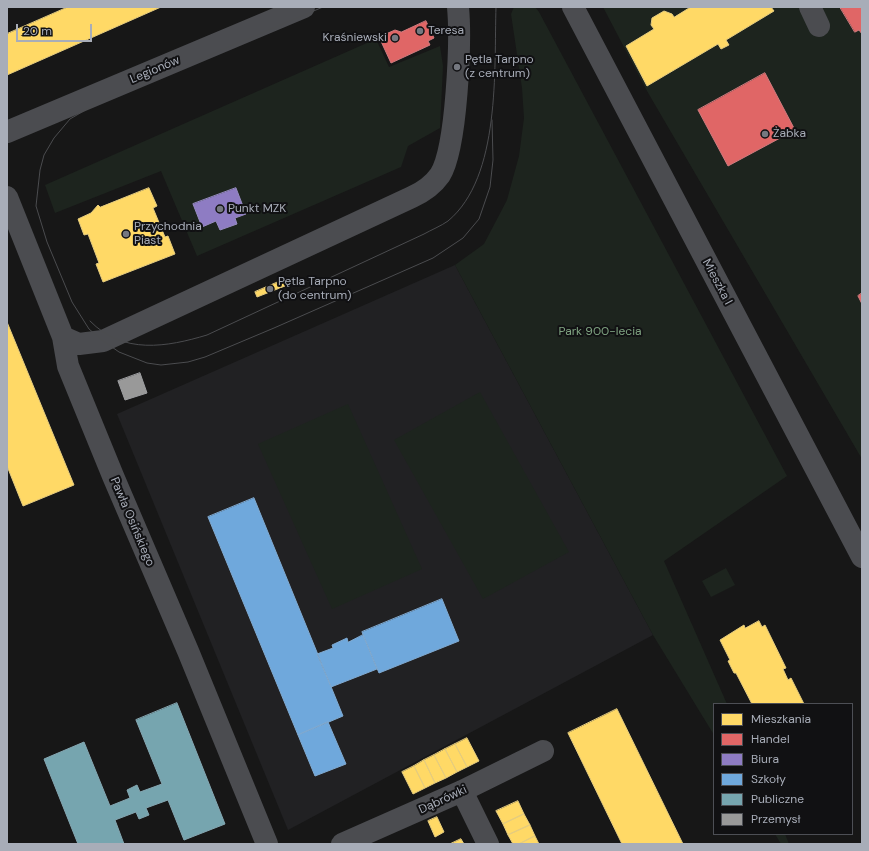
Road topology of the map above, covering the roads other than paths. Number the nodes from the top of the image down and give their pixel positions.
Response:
1 (304, 7) edge
2 (458, 7) edge
3 (572, 7) edge
4 (810, 7) edge
5 (819, 26) dead end
6 (7, 132) edge
7 (7, 197) edge
8 (63, 337) junction
9 (862, 556) edge
10 (543, 751) dead end
11 (462, 791) junction
12 (376, 838) edge
13 (266, 844) edge
14 (342, 844) edge
15 (488, 844) edge

1 - 6 street, Legionów
2 - 8 street
3 - 9 street, Mieszka I
4 - 5 street
7 - 8 street, Pawła Osińskiego
8 - 13 street, Pawła Osińskiego
10 - 11 street, Dąbrówki
11 - 12 street, Dąbrówki
11 - 15 street
12 - 14 street, Dąbrówki

